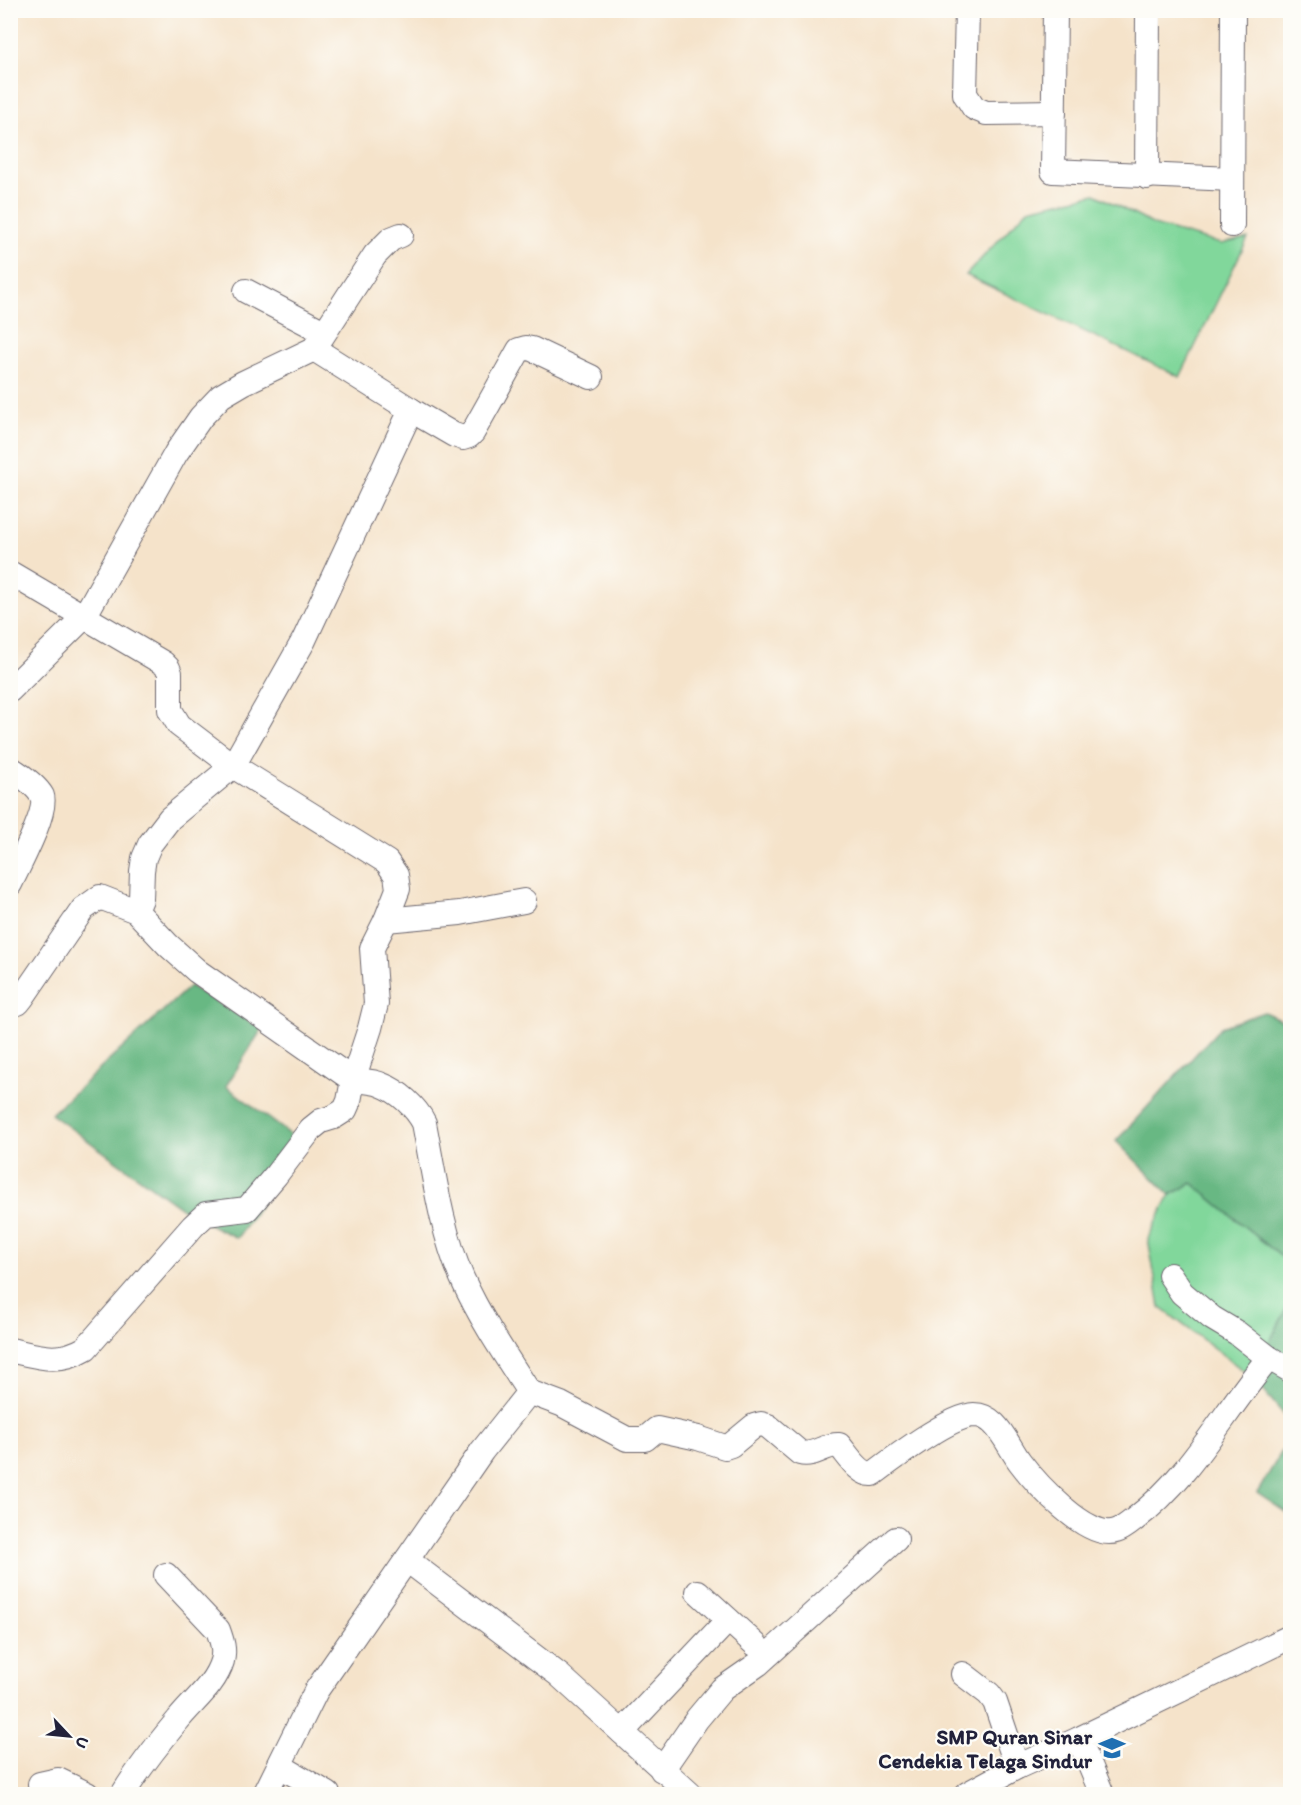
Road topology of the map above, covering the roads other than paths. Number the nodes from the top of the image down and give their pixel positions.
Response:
1 (967, 10) edge
2 (1055, 10) edge
3 (1148, 10) edge
4 (1233, 10) edge
5 (1054, 112) junction
6 (1147, 177) junction
7 (1232, 179) junction
8 (1232, 225) dead end
9 (401, 235) dead end
10 (246, 291) dead end
11 (319, 341) junction
12 (591, 377) dead end
13 (411, 410) junction
14 (10, 573) edge
15 (84, 617) junction
16 (10, 690) edge
17 (233, 766) junction
18 (10, 768) edge
19 (10, 884) edge
20 (524, 902) dead end
21 (136, 911) junction
22 (386, 920) junction
23 (10, 1005) edge
24 (353, 1080) junction
25 (1170, 1275) dead end
26 (10, 1350) edge
27 (1269, 1358) junction
28 (1290, 1370) edge
29 (530, 1392) junction
30 (896, 1539) dead end
31 (407, 1560) junction
32 (166, 1575) dead end
33 (698, 1592) dead end
34 (728, 1620) junction
35 (1290, 1637) edge
36 (756, 1645) dead end
37 (963, 1674) dead end
38 (622, 1732) junction
39 (1079, 1739) junction
40 (280, 1766) junction
41 (1017, 1767) junction
42 (662, 1770) junction
43 (39, 1784) dead end
44 (87, 1794) edge
45 (123, 1794) edge
46 (265, 1794) edge
47 (328, 1794) edge
48 (690, 1794) edge
49 (967, 1794) edge
50 (1102, 1794) edge

1 - 5 street
2 - 5 street
3 - 6 street
4 - 7 street
5 - 6 street
6 - 7 street
7 - 8 street
9 - 11 street
10 - 11 street
11 - 13 street
11 - 15 street
12 - 13 street
13 - 17 street
14 - 15 street
15 - 16 street
15 - 17 street
17 - 21 street
17 - 22 street
18 - 19 street
20 - 22 street
21 - 23 street
21 - 24 street
22 - 24 street
24 - 26 street
24 - 29 street
25 - 27 street
27 - 28 street
27 - 29 street
29 - 31 street
30 - 42 street
31 - 38 street
31 - 40 street
32 - 45 street
33 - 34 street
34 - 36 street
34 - 38 street
35 - 39 street
37 - 41 street
38 - 42 street
39 - 41 street
39 - 50 street
40 - 46 street
40 - 47 street
41 - 49 street
42 - 48 street
43 - 44 street

